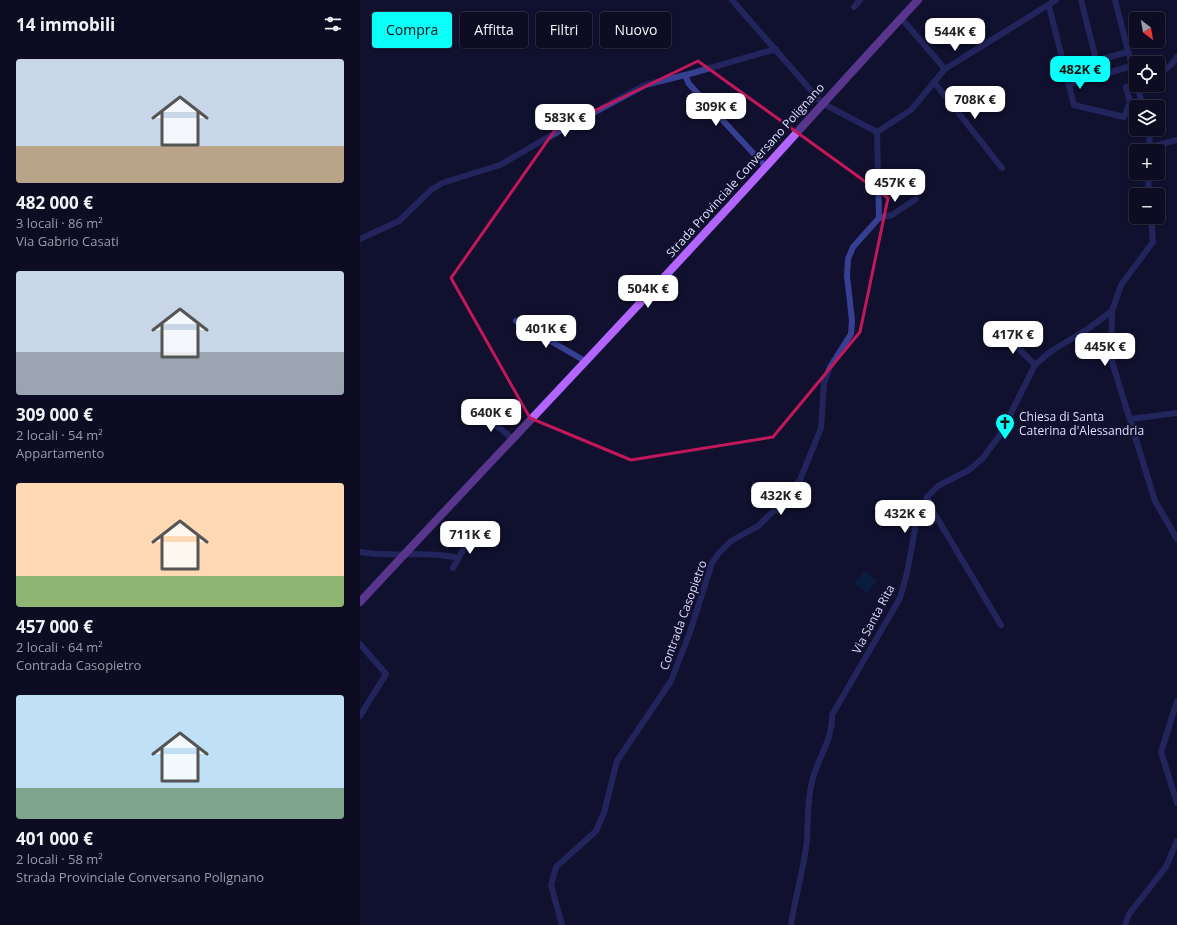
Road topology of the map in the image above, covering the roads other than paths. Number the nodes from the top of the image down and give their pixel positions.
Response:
1 (732, 0) edge
2 (860, 0) edge
3 (918, 0) edge
4 (1056, 0) edge
5 (1081, 0) edge
6 (1115, 0) edge
7 (1049, 6) junction
8 (854, 7) dead end
9 (901, 18) junction
10 (776, 49) junction
11 (1128, 52) junction
12 (1129, 56) edge
13 (1177, 57) edge
14 (1096, 60) junction
15 (1129, 67) edge
16 (945, 69) junction
17 (1065, 69) junction
18 (1165, 70) edge
19 (685, 75) junction
20 (1100, 75) junction
21 (934, 82) junction
22 (1069, 84) junction
23 (1129, 87) edge
24 (822, 103) junction
25 (877, 132) junction
26 (1177, 140) edge
27 (1165, 144) edge
28 (766, 167) junction
29 (1002, 168) dead end
30 (916, 199) dead end
31 (878, 218) junction
32 (1152, 224) edge
33 (360, 239) edge
34 (1112, 311) junction
35 (516, 321) dead end
36 (993, 331) dead end
37 (585, 361) junction
38 (1035, 365) junction
39 (481, 413) dead end
40 (1177, 413) edge
41 (1130, 419) junction
42 (513, 439) junction
43 (927, 497) junction
44 (472, 534) dead end
45 (1177, 539) edge
46 (360, 552) edge
47 (404, 555) junction
48 (458, 558) junction
49 (453, 568) dead end
50 (360, 602) edge
51 (1001, 625) dead end
52 (360, 644) edge
53 (1177, 701) edge
54 (360, 716) edge
55 (1177, 802) edge
56 (1177, 841) edge
57 (562, 925) edge
58 (791, 925) edge
59 (1125, 925) edge

1 - 10 street
2 - 8 street
3 - 9 main road, Strada Provinciale Conversano Polignano
4 - 7 street
5 - 14 street
6 - 11 street
7 - 16 street
7 - 17 street
9 - 16 street
9 - 24 main road, Strada Provinciale Conversano Polignano
10 - 19 street
10 - 24 street
11 - 12 street
11 - 14 street
13 - 18 street
14 - 17 street
14 - 20 street
15 - 20 street
16 - 21 street
17 - 22 street
19 - 28 street
19 - 33 street
20 - 22 street
21 - 25 street
21 - 29 street
22 - 23 street
24 - 25 street
24 - 28 main road, Strada Provinciale Conversano Polignano
25 - 31 street
26 - 27 street
28 - 37 main road, Strada Provinciale Conversano Polignano
30 - 31 street
31 - 57 street, Contrada Casopietro
32 - 34 street
34 - 38 street, Via Santa Rita
34 - 41 street
35 - 37 street
36 - 38 street
37 - 42 main road, Strada Provinciale Conversano Polignano
38 - 43 street, Via Santa Rita
39 - 42 street
40 - 41 street
41 - 45 street
42 - 47 main road, Strada Provinciale Conversano Polignano
43 - 51 street
43 - 58 street, Via Santa Rita
44 - 48 street
46 - 47 street
47 - 48 street
47 - 50 main road, Strada Provinciale Conversano Polignano
48 - 49 street
52 - 54 street
53 - 55 street
56 - 59 street

